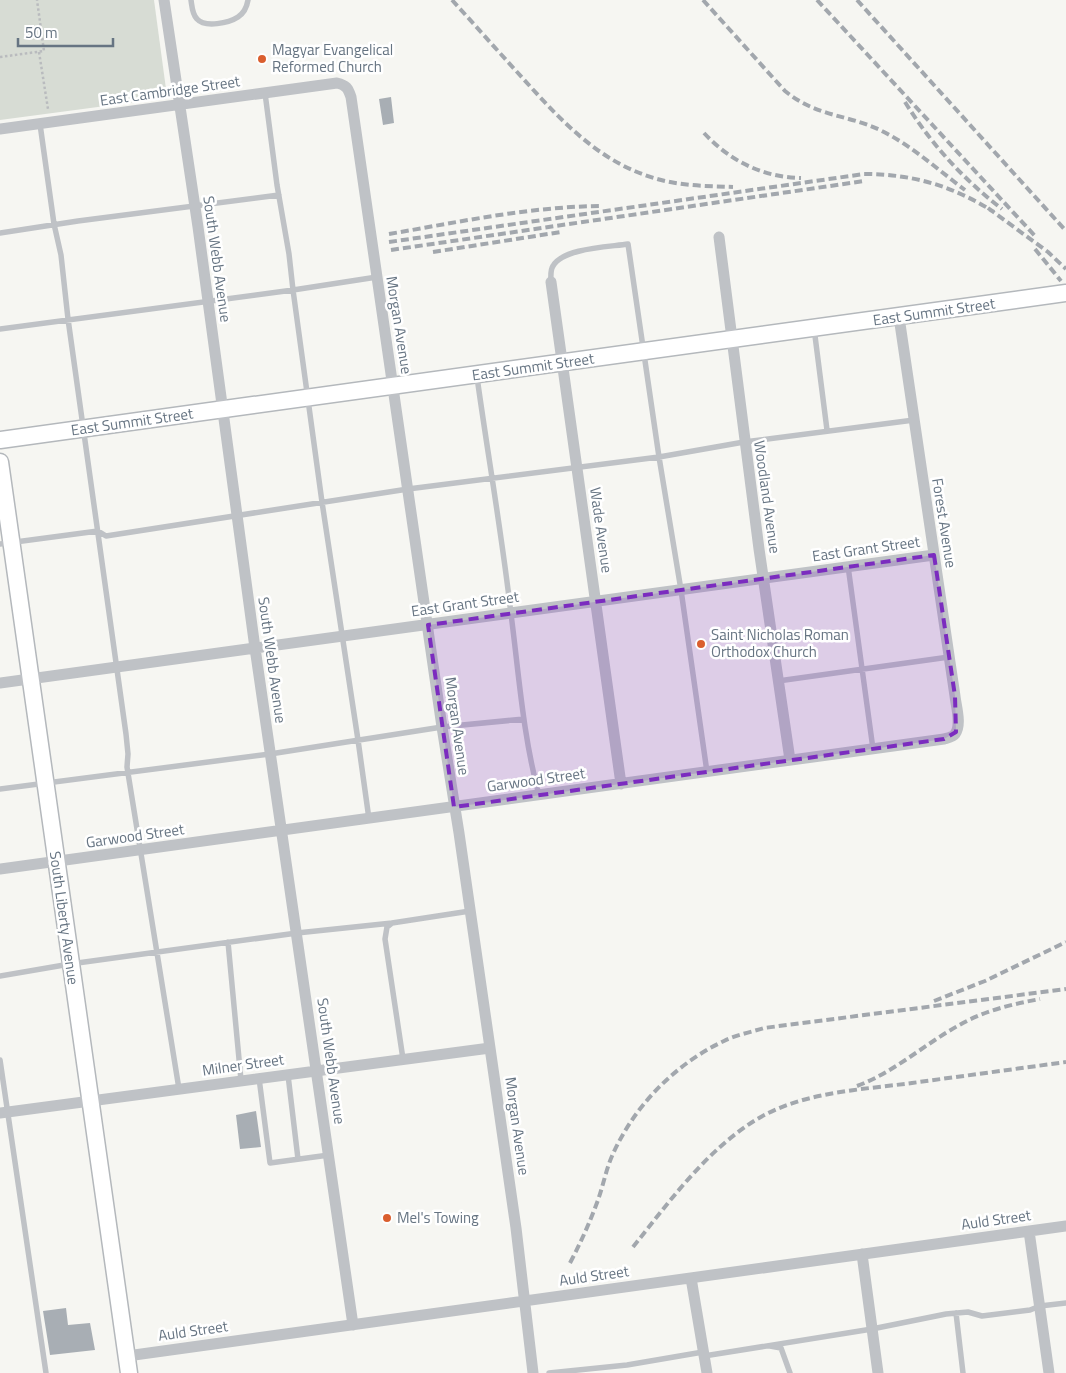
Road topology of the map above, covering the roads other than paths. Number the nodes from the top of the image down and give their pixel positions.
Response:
1 (164, 0) edge
2 (248, 0) edge
3 (191, 2) edge
4 (344, 85) joint
5 (265, 93) junction
6 (180, 105) junction
7 (40, 124) junction
8 (0, 129) edge
9 (279, 195) junction
10 (195, 206) junction
11 (54, 224) junction
12 (0, 233) edge
13 (719, 237) dead end
14 (377, 277) junction
15 (551, 282) joint
16 (293, 290) junction
17 (1066, 293) edge
18 (208, 302) junction
19 (898, 317) junction
20 (68, 319) junction
21 (814, 328) junction
22 (0, 329) edge
23 (731, 340) junction
24 (644, 352) junction
25 (562, 363) junction
26 (476, 375) junction
27 (393, 386) junction
28 (308, 398) junction
29 (222, 410) junction
30 (914, 420) junction
31 (84, 429) junction
32 (827, 430) junction
33 (0, 440) edge
34 (744, 442) junction
35 (659, 457) junction
36 (0, 462) edge
37 (576, 466) junction
38 (492, 478) junction
39 (408, 489) junction
40 (322, 502) junction
41 (237, 514) junction
42 (98, 531) junction
43 (6, 543) edge
44 (934, 555) junction
45 (848, 566) junction
46 (763, 578) junction
47 (681, 590) junction
48 (596, 601) junction
49 (511, 613) junction
50 (428, 625) junction
51 (343, 636) junction
52 (256, 648) junction
53 (950, 657) junction
54 (116, 667) junction
55 (862, 670) junction
56 (31, 678) junction
57 (778, 681) junction
58 (0, 683) edge
59 (524, 719) junction
60 (442, 727) junction
61 (956, 734) joint
62 (358, 740) junction
63 (873, 749) junction
64 (270, 754) junction
65 (790, 760) junction
66 (128, 772) junction
67 (707, 772) junction
68 (46, 784) junction
69 (621, 784) junction
70 (0, 789) edge
71 (539, 795) junction
72 (454, 807) junction
73 (369, 819) junction
74 (282, 830) junction
75 (142, 850) junction
76 (56, 862) junction
77 (0, 869) edge
78 (470, 911) junction
79 (392, 923) junction
80 (297, 933) junction
81 (228, 942) junction
82 (158, 952) junction
83 (70, 964) junction
84 (0, 976) edge
85 (490, 1048) junction
86 (403, 1059) junction
87 (0, 1060) edge
88 (317, 1070) junction
89 (288, 1074) junction
90 (259, 1078) junction
91 (241, 1080) junction
92 (179, 1088) junction
93 (90, 1100) junction
94 (4, 1113) edge
95 (329, 1155) junction
96 (298, 1160) junction
97 (1066, 1226) edge
98 (1029, 1231) junction
99 (862, 1254) junction
100 (691, 1278) junction
101 (524, 1301) junction
102 (1066, 1303) edge
103 (1040, 1306) junction
104 (956, 1313) junction
105 (353, 1325) junction
106 (872, 1329) junction
107 (765, 1345) junction
108 (704, 1354) junction
109 (127, 1356) junction
110 (46, 1373) edge
111 (129, 1373) edge
112 (533, 1373) edge
113 (549, 1373) edge
114 (707, 1373) edge
115 (790, 1373) edge
116 (878, 1373) edge
117 (963, 1373) edge
118 (1049, 1373) edge

1 - 6 street, South Webb Avenue
2 - 3 lane
4 - 5 street, East Cambridge Street
4 - 14 street, Morgan Avenue
5 - 6 street, East Cambridge Street
5 - 9 lane
6 - 7 street, East Cambridge Street
6 - 10 street, South Webb Avenue
7 - 8 street, East Cambridge Street
7 - 11 lane
9 - 10 lane
9 - 16 lane
10 - 11 lane
10 - 18 street, South Webb Avenue
11 - 12 lane
11 - 20 lane
13 - 23 street, Woodland Avenue
14 - 16 lane
14 - 27 street, Morgan Avenue
15 - 24 lane
15 - 25 street, Wade Avenue
16 - 18 lane
16 - 28 lane
17 - 19 street, East Summit Street
18 - 20 lane
18 - 29 street, South Webb Avenue
19 - 21 street, East Summit Street
19 - 30 street, Forest Avenue
20 - 22 lane
20 - 31 lane
21 - 23 street, East Summit Street
21 - 32 lane
23 - 24 street, East Summit Street
23 - 34 street, Woodland Avenue
24 - 25 street, East Summit Street
24 - 35 lane
25 - 26 street, East Summit Street
25 - 37 street, Wade Avenue
26 - 27 street, East Summit Street
26 - 38 lane
27 - 28 street, East Summit Street
27 - 39 street, Morgan Avenue
28 - 29 street, East Summit Street
28 - 40 lane
29 - 31 street, East Summit Street
29 - 41 street, South Webb Avenue
30 - 32 lane
30 - 44 street, Forest Avenue
31 - 33 street, East Summit Street
31 - 42 lane
32 - 34 lane
34 - 35 lane
34 - 46 street, Woodland Avenue
35 - 37 lane
35 - 47 lane
36 - 43 street, South Liberty Avenue
37 - 38 lane
37 - 48 street, Wade Avenue
38 - 39 lane
38 - 49 lane
39 - 40 lane
39 - 50 street, Morgan Avenue
40 - 41 lane
40 - 51 lane
41 - 42 lane
41 - 52 street, South Webb Avenue
42 - 43 lane
42 - 54 lane
43 - 56 street, South Liberty Avenue
44 - 45 street, East Grant Street
44 - 53 street, Forest Avenue
45 - 46 street, East Grant Street
45 - 55 lane
46 - 47 street, East Grant Street
46 - 57 street, Woodland Avenue
47 - 48 street, East Grant Street
47 - 67 lane
48 - 49 street, East Grant Street
48 - 69 street, Wade Avenue
49 - 50 street, East Grant Street
49 - 59 lane
50 - 51 street, East Grant Street
50 - 60 street, Morgan Avenue
51 - 52 street, East Grant Street
51 - 62 lane
52 - 54 street, East Grant Street
52 - 64 street, South Webb Avenue
53 - 55 lane
53 - 61 street, Forest Avenue
54 - 56 street, East Grant Street
54 - 66 lane
55 - 57 lane
55 - 63 lane
56 - 58 street, East Grant Street
56 - 68 street, South Liberty Avenue
57 - 65 street, Woodland Avenue
59 - 60 lane
59 - 71 lane
60 - 62 lane
60 - 72 street, Morgan Avenue
61 - 63 street, Garwood Street
62 - 64 lane
62 - 73 lane
63 - 65 street, Garwood Street
64 - 66 lane
64 - 74 street, South Webb Avenue
65 - 67 street, Garwood Street
66 - 68 lane
66 - 75 lane
67 - 69 street, Garwood Street
68 - 70 lane
68 - 76 street, South Liberty Avenue
69 - 71 street, Garwood Street
71 - 72 street, Garwood Street
72 - 73 street, Garwood Street
72 - 78 street, Morgan Avenue
73 - 74 street, Garwood Street
74 - 75 street, Garwood Street
74 - 80 street, South Webb Avenue
75 - 76 street, Garwood Street
75 - 82 lane
76 - 77 street, Garwood Street
76 - 83 street, South Liberty Avenue
78 - 79 lane
78 - 85 street, Morgan Avenue
79 - 80 lane
79 - 86 lane
80 - 81 lane
80 - 88 street, South Webb Avenue
81 - 82 lane
81 - 91 lane
82 - 83 lane
82 - 92 lane
83 - 84 lane
83 - 93 street, South Liberty Avenue
85 - 86 street, Milner Street
85 - 101 street, Morgan Avenue
86 - 88 street, Milner Street
87 - 94 lane
88 - 89 street, Milner Street
88 - 95 street, South Webb Avenue
89 - 90 street, Milner Street
89 - 96 lane
90 - 91 street, Milner Street
90 - 96 lane
91 - 92 street, Milner Street
92 - 93 street, Milner Street
93 - 94 street, Milner Street
93 - 109 street, South Liberty Avenue
94 - 110 lane
95 - 96 lane
95 - 105 street, South Webb Avenue
97 - 98 street, Auld Street
98 - 99 street, Auld Street
98 - 103 street
99 - 100 street, Auld Street
99 - 106 street
100 - 101 street, Auld Street
100 - 108 street
101 - 105 street, Auld Street
101 - 112 street, Morgan Avenue
102 - 103 lane
103 - 104 lane
103 - 118 street
104 - 106 lane
104 - 117 lane
105 - 109 street, Auld Street
106 - 107 lane
106 - 116 street
107 - 108 lane
107 - 115 lane
108 - 113 lane
108 - 114 street
109 - 111 street, South Liberty Avenue

